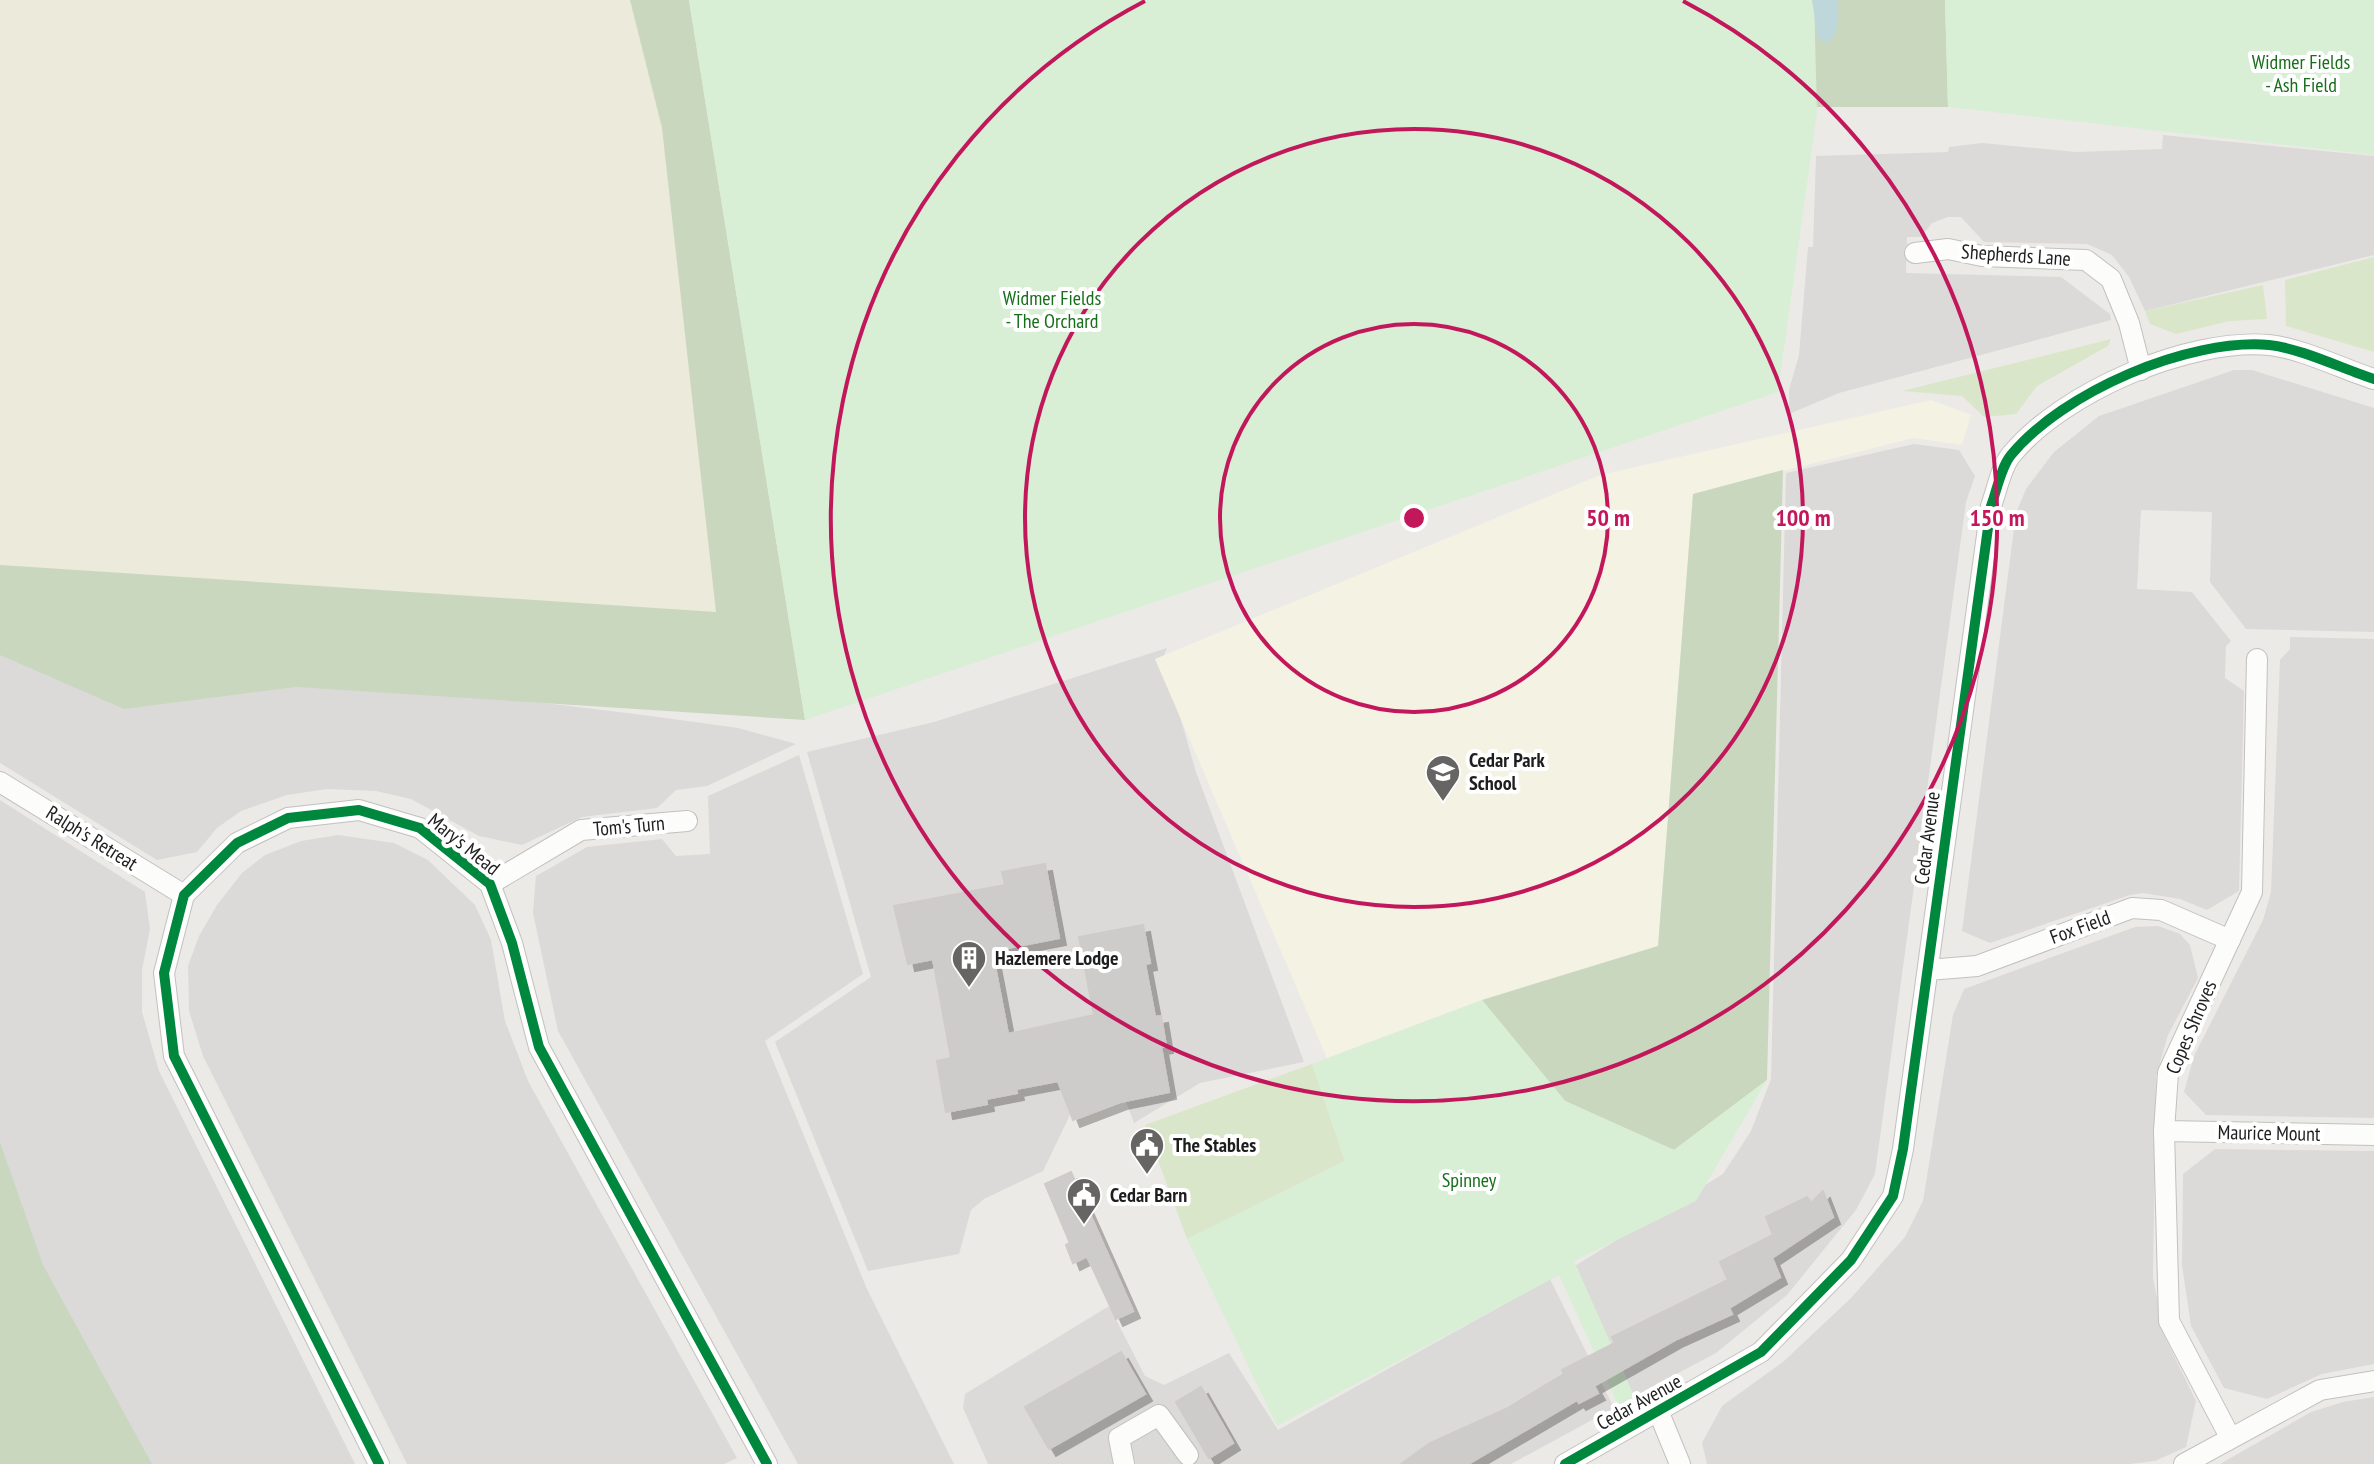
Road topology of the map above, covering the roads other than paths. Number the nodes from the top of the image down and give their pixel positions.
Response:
1 (1915, 253) dead end
2 (2141, 370) junction
3 (2374, 379) edge
4 (2257, 659) dead end
5 (0, 782) edge
6 (687, 821) dead end
7 (490, 884) junction
8 (184, 895) junction
9 (2230, 940) junction
10 (1928, 970) junction
11 (2164, 1131) junction
12 (2374, 1135) edge
13 (2374, 1381) edge
14 (1659, 1413) junction
15 (2230, 1437) junction
16 (1188, 1455) dead end
17 (1568, 1463) edge
18 (379, 1464) edge
19 (767, 1464) edge
20 (1124, 1464) edge
21 (1680, 1464) edge
22 (2184, 1464) edge

1 - 2 street, Shepherds Lane
2 - 3 street, Cedar Avenue
2 - 10 street, Cedar Avenue
4 - 9 street, Copes Shroves
5 - 8 street, Ralph's Retreat
6 - 7 street, Tom's Turn
7 - 8 street, Mary's Mead
7 - 19 street, Mary's Mead
8 - 18 street
9 - 10 street, Fox Field
9 - 11 street, Copes Shroves
10 - 14 street, Cedar Avenue
11 - 12 street, Maurice Mount
11 - 15 street, Copes Shroves
13 - 15 street
14 - 17 street, Cedar Avenue
14 - 21 street
15 - 22 street
16 - 20 street

